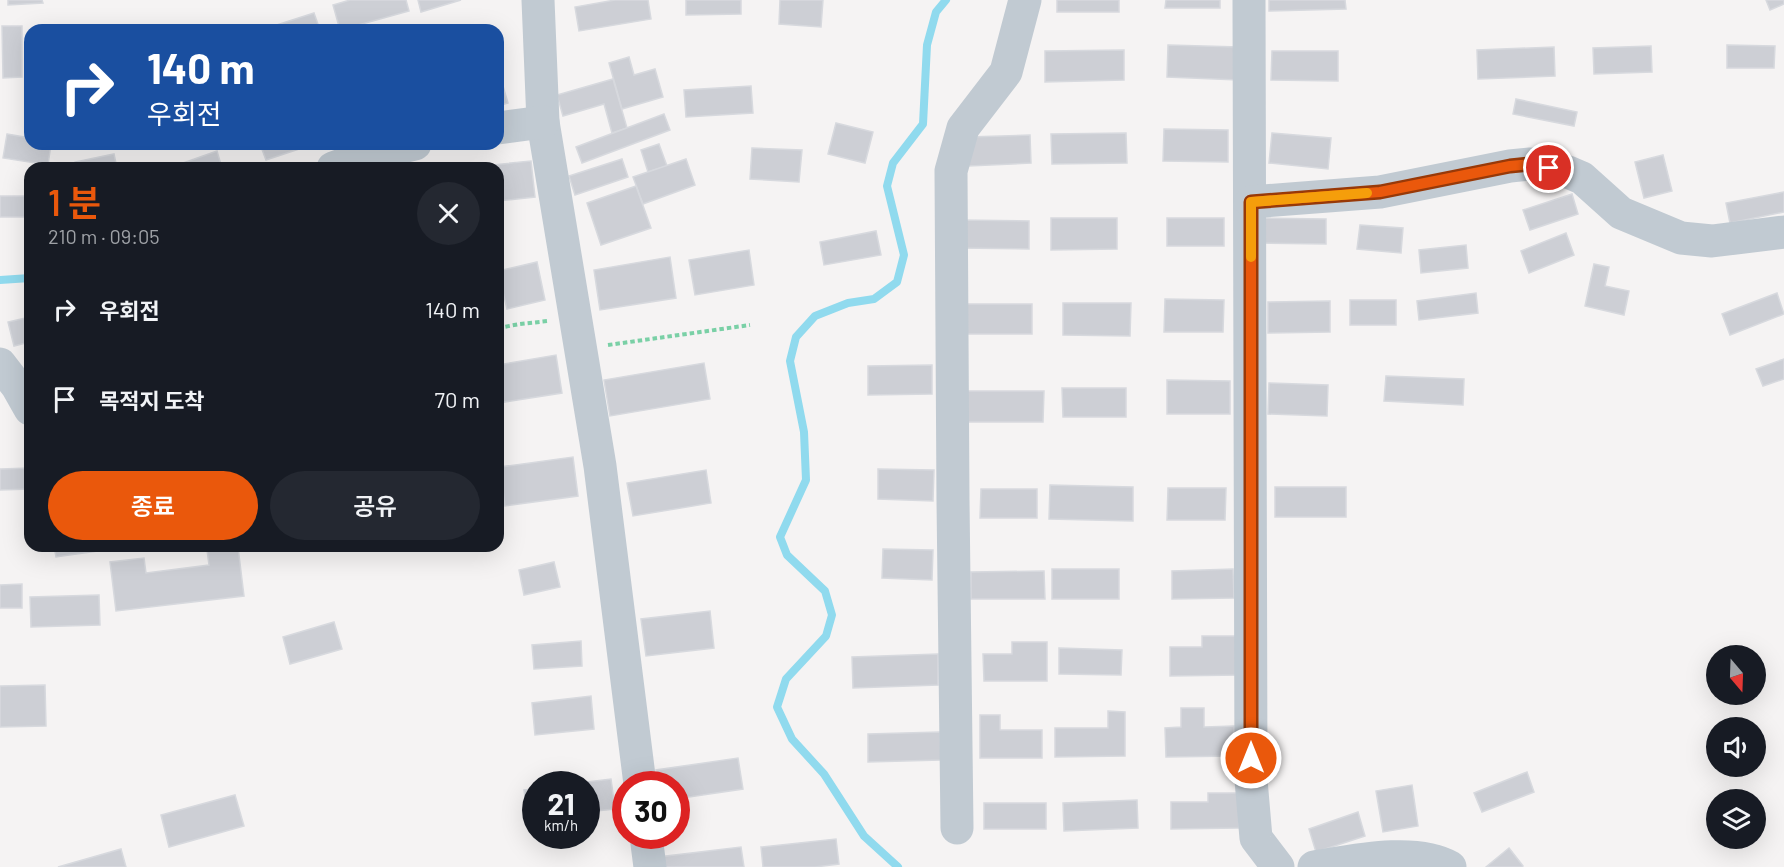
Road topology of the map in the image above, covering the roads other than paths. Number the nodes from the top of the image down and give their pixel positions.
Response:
1 (538, 0) edge
2 (1025, 0) edge
3 (1249, 0) edge
4 (543, 122) junction
5 (504, 127) edge
6 (390, 150) edge
7 (350, 162) edge
8 (1251, 202) junction
9 (1784, 232) edge
10 (638, 771) edge
11 (957, 828) dead end
12 (1278, 867) edge
13 (1314, 867) edge
14 (1450, 867) edge

1 - 4 street
2 - 11 street
3 - 8 street
4 - 5 street
4 - 10 street
6 - 7 street
8 - 9 street
8 - 12 street
13 - 14 street

